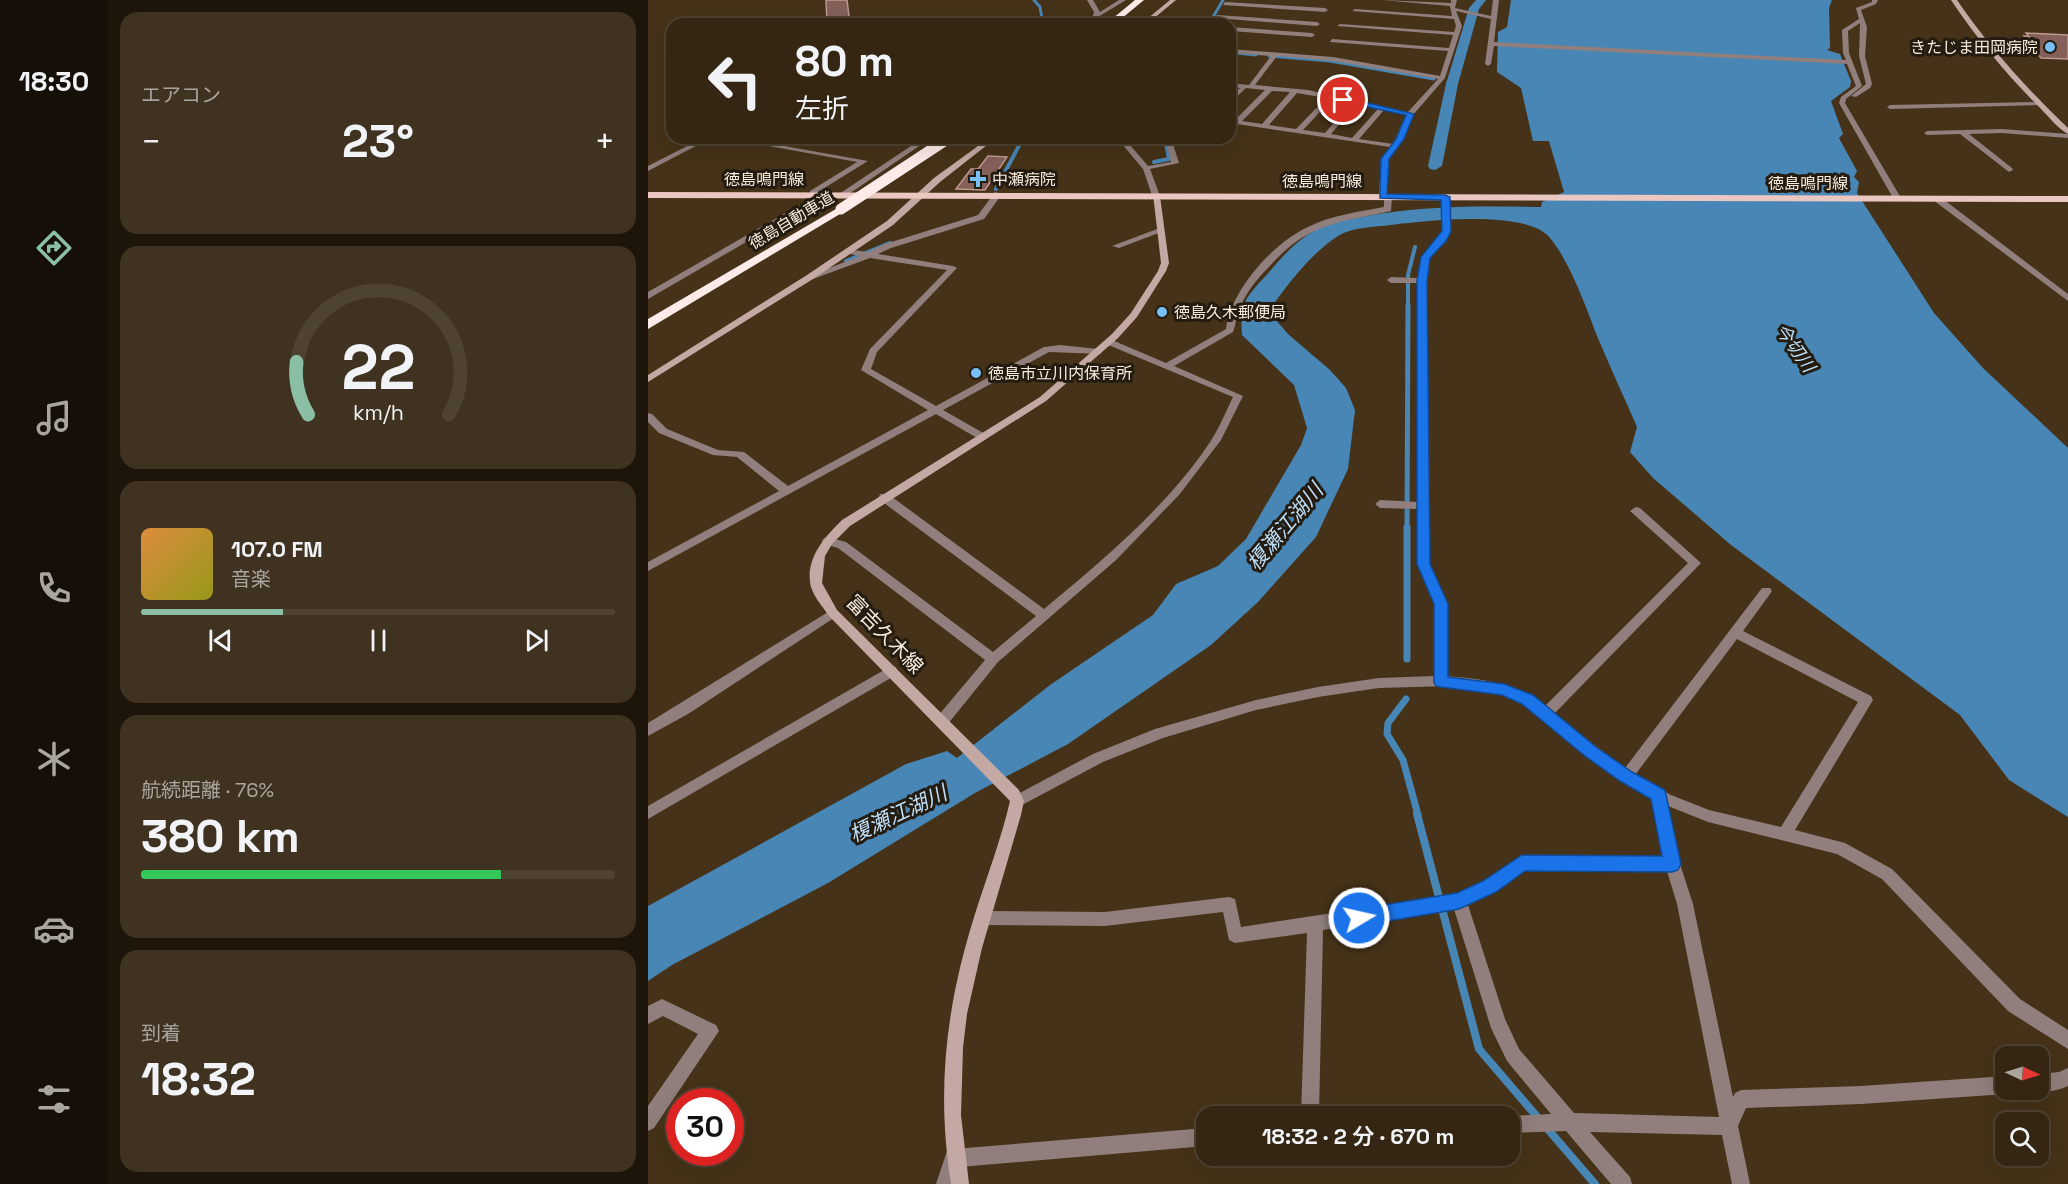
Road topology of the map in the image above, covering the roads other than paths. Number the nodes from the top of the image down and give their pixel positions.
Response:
1 (1090, 0) edge
2 (1123, 0) edge
3 (1140, 0) edge
4 (1173, 0) edge
5 (1384, 0) edge
6 (1496, 0) edge
7 (1875, 0) edge
8 (1954, 0) edge
9 (1226, 2) edge
10 (1452, 5) edge
11 (1325, 10) dead end
12 (1355, 11) dead end
13 (1392, 14) junction
14 (1097, 16) joint
15 (1217, 17) joint
16 (1118, 18) edge
17 (1151, 18) edge
18 (1231, 18) edge
19 (1236, 18) edge
20 (1456, 18) junction
21 (1494, 18) junction
22 (1861, 20) junction
23 (1317, 24) dead end
24 (1340, 26) dead end
25 (1236, 29) edge
26 (1383, 29) junction
27 (1457, 34) junction
28 (1312, 35) dead end
29 (1332, 42) dead end
30 (1374, 44) junction
31 (1494, 45) junction
32 (1451, 50) junction
33 (1236, 52) edge
34 (1275, 56) junction
35 (1848, 62) junction
36 (1361, 64) junction
37 (1488, 64) dead end
38 (1442, 78) junction
39 (1236, 86) edge
40 (1248, 87) junction
41 (1270, 88) junction
42 (1295, 91) junction
43 (1236, 96) edge
44 (1330, 97) junction
45 (1355, 102) junction
46 (1842, 103) junction
47 (2038, 104) junction
48 (1890, 107) dead end
49 (1382, 108) junction
50 (1410, 114) junction
51 (1236, 119) edge
52 (1236, 121) edge
53 (1264, 126) junction
54 (1298, 131) junction
55 (1962, 132) junction
56 (1928, 133) dead end
57 (2068, 134) edge
58 (1326, 136) junction
59 (1354, 140) junction
60 (696, 144) edge
61 (759, 144) edge
62 (919, 144) edge
63 (940, 144) edge
64 (985, 144) edge
65 (1125, 144) edge
66 (1169, 144) edge
67 (764, 145) joint
68 (1394, 146) junction
69 (1146, 168) junction
70 (648, 169) edge
71 (2009, 170) dead end
72 (812, 194) junction
73 (825, 194) junction
74 (843, 194) junction
75 (921, 194) junction
76 (648, 195) edge
77 (998, 195) junction
78 (1156, 196) junction
79 (1385, 197) junction
80 (1936, 198) junction
81 (1894, 199) junction
82 (2068, 199) edge
83 (1445, 200) junction
84 (1160, 231) junction
85 (1116, 246) dead end
86 (860, 253) junction
87 (810, 277) junction
88 (1391, 280) dead end
89 (1418, 281) junction
90 (648, 296) edge
91 (2068, 298) edge
92 (648, 325) edge
93 (1109, 342) junction
94 (1098, 352) junction
95 (1167, 366) junction
96 (648, 379) edge
97 (936, 410) junction
98 (648, 416) edge
99 (981, 436) junction
100 (787, 492) junction
101 (884, 497) junction
102 (1386, 505) dead end
103 (1419, 506) junction
104 (1636, 511) dead end
105 (828, 541) junction
106 (648, 567) edge
107 (1766, 591) dead end
108 (832, 613) junction
109 (1044, 616) junction
110 (1735, 632) junction
111 (993, 659) junction
112 (891, 671) junction
113 (1441, 682) junction
114 (1545, 714) junction
115 (942, 721) junction
116 (648, 730) edge
117 (1626, 777) junction
118 (1659, 795) junction
119 (1017, 801) junction
120 (648, 813) edge
121 (1784, 835) junction
122 (1672, 864) junction
123 (1455, 902) junction
124 (982, 918) junction
125 (1315, 924) junction
126 (648, 1016) edge
127 (2068, 1040) edge
128 (2068, 1077) edge
129 (2049, 1082) edge
130 (1995, 1086) edge
131 (1310, 1106) edge
132 (648, 1122) edge
133 (1563, 1122) junction
134 (1520, 1123) edge
135 (1729, 1126) junction
136 (1196, 1138) edge
137 (954, 1158) junction
138 (945, 1184) edge
139 (960, 1184) edge
140 (1623, 1184) edge
141 (1741, 1184) edge

1 - 14 street
2 - 14 street
3 - 16 highway
4 - 17 street
5 - 10 street
6 - 21 street
7 - 22 street
8 - 47 street
9 - 11 street
9 - 15 street
10 - 20 street
10 - 21 street
12 - 13 street
13 - 20 street
13 - 26 street
15 - 18 street
19 - 23 street
20 - 27 street
21 - 31 street
22 - 35 street
22 - 46 street
24 - 26 street
25 - 28 street
26 - 27 street
26 - 30 street
27 - 32 street
29 - 30 street
30 - 32 street
30 - 36 street
31 - 35 street
31 - 37 street
32 - 38 street
33 - 34 street
34 - 36 street
34 - 40 street
35 - 46 street
36 - 38 street
38 - 50 street
39 - 40 street
40 - 41 street
40 - 43 street
41 - 42 street
41 - 51 street
42 - 44 street
42 - 53 street
44 - 45 street
44 - 54 street
45 - 49 street
45 - 58 street
46 - 81 street
47 - 48 street
47 - 57 street
49 - 50 street
49 - 59 street
50 - 68 street
52 - 53 street
53 - 54 street
54 - 58 street
55 - 56 street
55 - 57 street
55 - 71 street
58 - 59 street
59 - 68 street
60 - 70 street
61 - 67 street
62 - 74 street
63 - 92 highway, 徳島自動車道, bridge
64 - 75 street
65 - 69 street
66 - 69 street
67 - 72 street
68 - 79 street
69 - 78 street
72 - 73 main road, 徳島鳴門線
72 - 76 main road, 徳島鳴門線
73 - 74 main road, 徳島鳴門線
73 - 90 street
74 - 75 main road, 徳島鳴門線
75 - 77 main road, 徳島鳴門線
75 - 86 street
77 - 78 main road, 徳島鳴門線
77 - 86 street
78 - 79 main road, 徳島鳴門線
78 - 84 street, 富吉久木線
79 - 83 main road, 徳島鳴門線
79 - 95 street
80 - 81 main road, 徳島鳴門線
80 - 82 main road, 徳島鳴門線
80 - 91 street
81 - 83 main road, 徳島鳴門線
83 - 89 street
84 - 85 street
84 - 93 street, 富吉久木線
86 - 87 street
86 - 87 street
86 - 97 street
87 - 96 street
88 - 89 street
89 - 103 street
93 - 94 street, 富吉久木線
93 - 95 street
94 - 97 street
94 - 99 street, 富吉久木線
95 - 109 street
97 - 99 street
97 - 100 street
98 - 100 street
99 - 101 street, 富吉久木線
100 - 106 street
101 - 105 street, 富吉久木線
101 - 109 street
102 - 103 street
103 - 113 street
104 - 114 street
105 - 108 street, 富吉久木線
105 - 111 street
107 - 110 street
108 - 112 street, 富吉久木線
108 - 116 street
109 - 111 street
110 - 117 street
110 - 121 street
111 - 115 street
112 - 115 street, 富吉久木線
112 - 120 street
113 - 114 street
113 - 119 street
114 - 117 street
115 - 119 street, 富吉久木線
117 - 118 street
118 - 121 street
118 - 122 street
119 - 124 street
121 - 127 street
122 - 123 street
122 - 135 street
123 - 125 street
123 - 133 street
124 - 125 street
124 - 137 street
125 - 131 street
126 - 132 street
128 - 129 street
130 - 135 street
133 - 134 street
133 - 135 street
133 - 140 street
135 - 141 street
136 - 137 street
137 - 138 street
137 - 139 street

